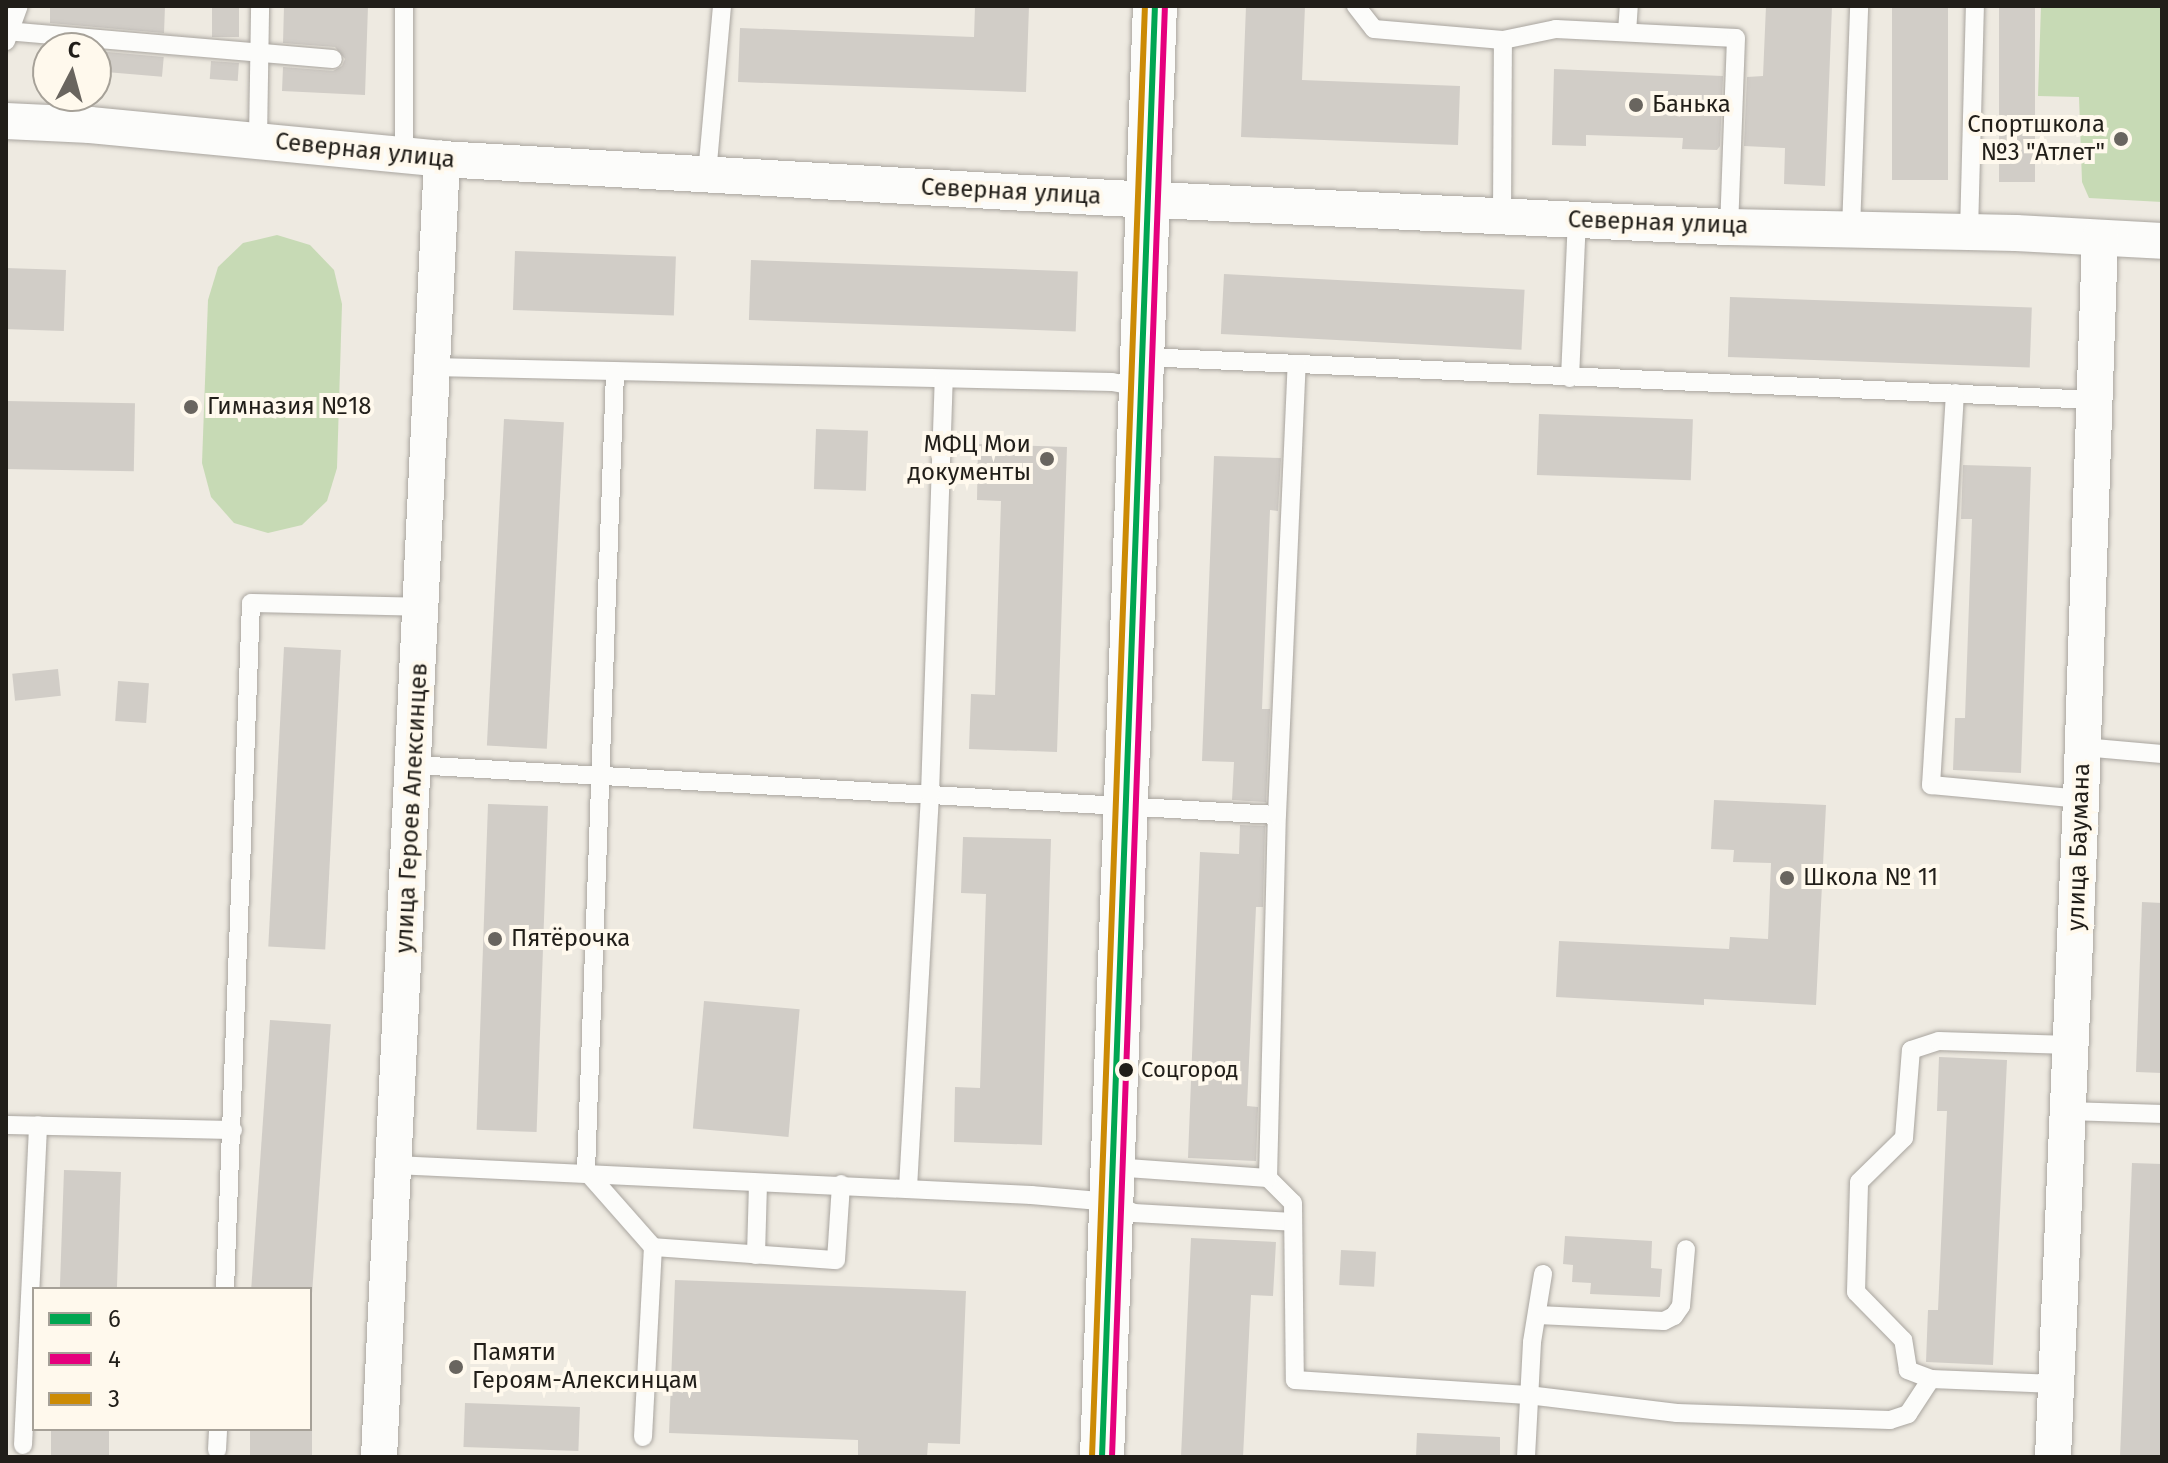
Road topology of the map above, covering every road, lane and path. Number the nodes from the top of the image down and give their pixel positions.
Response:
1 (19, 6) edge
2 (260, 6) edge
3 (404, 6) edge
4 (722, 6) edge
5 (1155, 6) edge
6 (1356, 6) edge
7 (1629, 6) edge
8 (1859, 6) edge
9 (1975, 6) edge
10 (1627, 32) junction
11 (7, 35) edge
12 (1503, 40) junction
13 (259, 54) junction
14 (333, 59) dead end
15 (6, 121) edge
16 (258, 140) junction
17 (404, 156) junction
18 (442, 159) junction
19 (707, 174) junction
20 (1150, 200) junction
21 (1502, 216) junction
22 (1577, 220) junction
23 (1729, 227) junction
24 (1851, 229) junction
25 (1969, 232) junction
26 (2100, 238) junction
27 (2162, 241) edge
28 (1297, 364) junction
29 (432, 367) junction
30 (1143, 372) junction
31 (615, 373) junction
32 (1570, 378) junction
33 (944, 380) junction
34 (1955, 393) junction
35 (2096, 400) junction
36 (421, 607) junction
37 (2083, 747) junction
38 (2162, 754) edge
39 (414, 765) junction
40 (599, 775) junction
41 (930, 794) junction
42 (2081, 799) junction
43 (1127, 808) junction
44 (1277, 815) junction
45 (2070, 1045) junction
46 (2068, 1111) junction
47 (2162, 1114) edge
48 (6, 1125) edge
49 (38, 1125) junction
50 (233, 1130) junction
51 (395, 1165) junction
52 (586, 1171) junction
53 (1268, 1178) junction
54 (758, 1183) junction
55 (841, 1184) junction
56 (1112, 1185) junction
57 (908, 1188) junction
58 (1293, 1222) junction
59 (653, 1247) junction
60 (1686, 1249) dead end
61 (756, 1255) junction
62 (1543, 1274) dead end
63 (225, 1287) edge
64 (1538, 1315) junction
65 (1931, 1379) junction
66 (2056, 1384) junction
67 (1528, 1395) junction
68 (218, 1431) edge
69 (643, 1437) dead end
70 (23, 1445) dead end
71 (217, 1450) dead end
72 (379, 1457) edge
73 (1102, 1457) edge
74 (1526, 1457) edge
75 (2053, 1457) edge

1 - 11 lane
2 - 13 lane
3 - 17 lane
4 - 19 lane
5 - 20 street
6 - 12 lane
7 - 10 lane
8 - 24 lane
9 - 25 lane
10 - 12 lane
10 - 23 lane
11 - 13 lane
12 - 21 lane
13 - 14 lane
13 - 16 lane
15 - 16 street, Северная улица
16 - 17 street, Северная улица
17 - 18 street, Северная улица
18 - 19 street, Северная улица
18 - 29 street, улица Героев Алексинцев
19 - 20 street, Северная улица
20 - 21 street, Северная улица
20 - 30 street
21 - 22 street, Северная улица
22 - 23 street, Северная улица
22 - 32 lane
23 - 24 street, Северная улица
24 - 25 street, Северная улица
25 - 26 street, Северная улица
26 - 27 street, Северная улица
26 - 35 street, улица Баумана
28 - 30 lane
28 - 32 lane
28 - 44 lane
29 - 31 lane
29 - 36 street, улица Героев Алексинцев
30 - 33 lane
30 - 43 street
31 - 33 lane
31 - 40 lane
32 - 34 lane
33 - 41 lane
34 - 35 lane
34 - 42 lane
35 - 37 street, улица Баумана
36 - 39 street, улица Героев Алексинцев
36 - 50 lane
37 - 38 lane
37 - 42 street, улица Баумана
39 - 40 lane
39 - 51 street, улица Героев Алексинцев
40 - 41 lane
40 - 52 lane
41 - 43 lane
41 - 57 lane
42 - 45 street, улица Баумана
43 - 44 lane
43 - 56 street
44 - 53 lane
45 - 46 street, улица Баумана
45 - 65 lane
46 - 47 lane
46 - 66 street, улица Баумана
48 - 49 lane
49 - 50 lane
49 - 70 lane
50 - 63 lane
51 - 52 lane
51 - 72 street, улица Героев Алексинцев
52 - 54 lane
52 - 59 lane
53 - 56 lane
53 - 58 lane
54 - 55 lane
54 - 61 lane
55 - 57 lane
55 - 61 lane
56 - 57 lane
56 - 58 lane
56 - 73 street
58 - 67 lane
59 - 61 lane
59 - 69 lane
60 - 64 lane
62 - 64 lane
64 - 67 lane
65 - 66 lane
65 - 67 lane
66 - 75 street, улица Баумана
67 - 74 lane
68 - 71 lane

